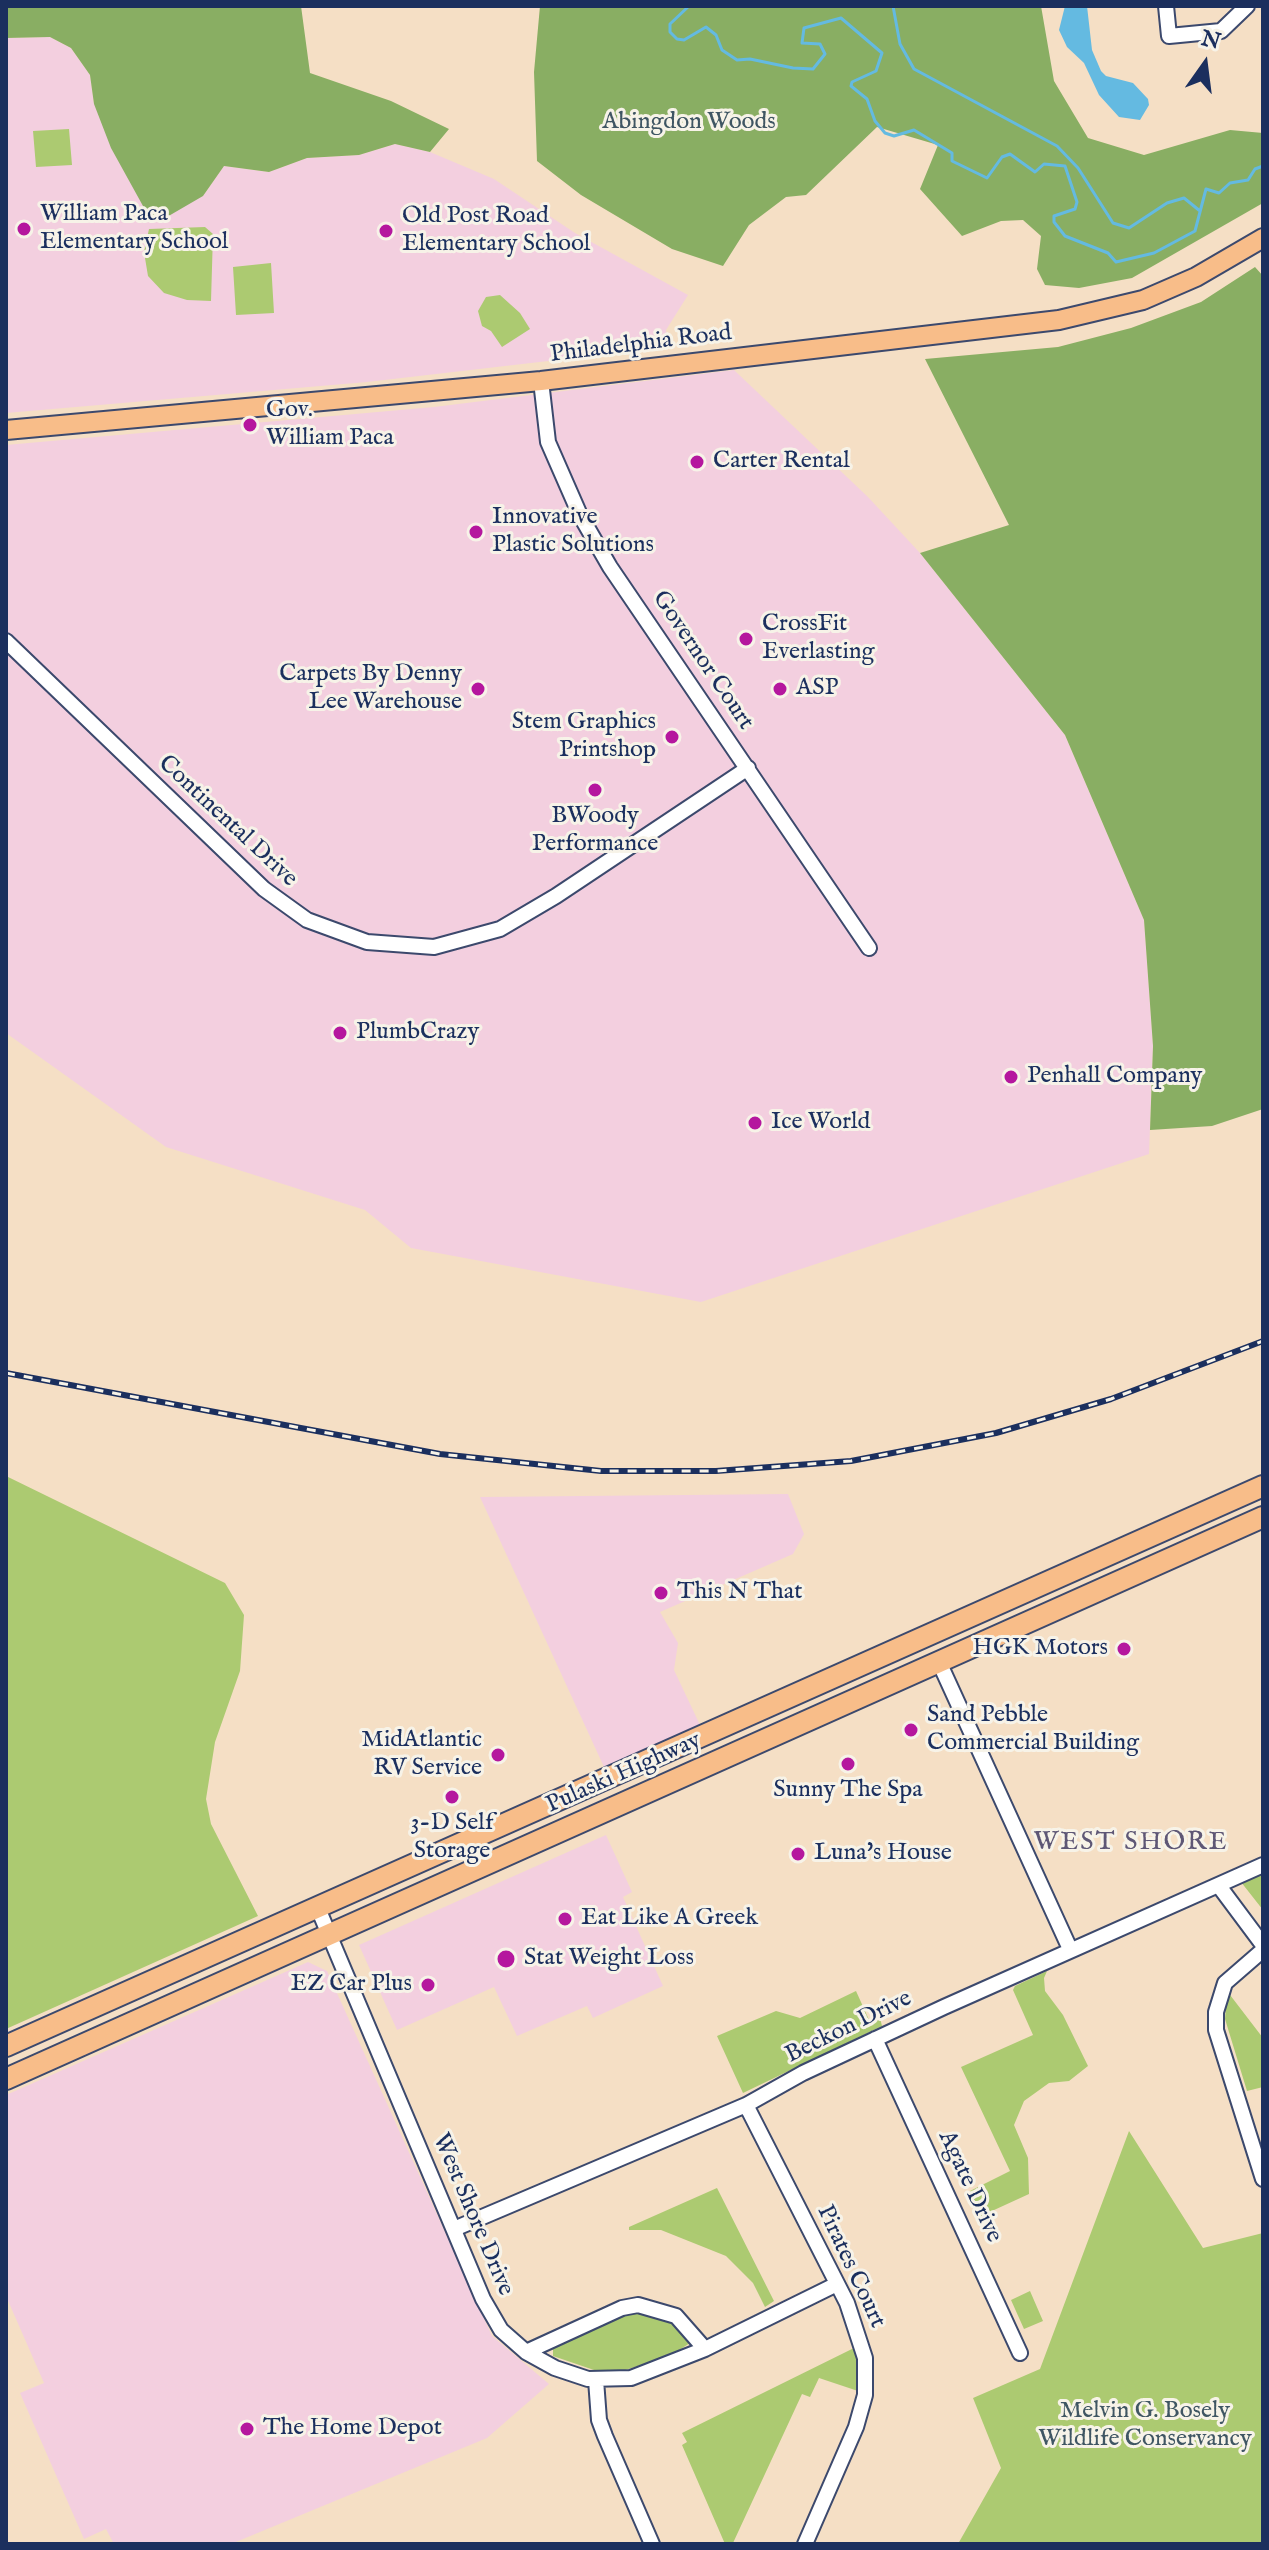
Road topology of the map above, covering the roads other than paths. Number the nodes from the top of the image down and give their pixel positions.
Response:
1 (1166, 6) edge
2 (1247, 6) edge
3 (1263, 238) edge
4 (541, 381) junction
5 (6, 430) edge
6 (6, 641) edge
7 (748, 768) junction
8 (869, 948) dead end
9 (1263, 1486) edge
10 (1263, 1517) edge
11 (939, 1662) junction
12 (1263, 1865) edge
13 (1219, 1886) junction
14 (317, 1906) junction
15 (328, 1933) junction
16 (1263, 1948) edge
17 (1070, 1949) junction
18 (875, 2039) junction
19 (6, 2046) edge
20 (39, 2064) junction
21 (6, 2079) edge
22 (6, 2088) edge
23 (746, 2105) junction
24 (1260, 2160) edge
25 (1263, 2179) edge
26 (454, 2229) junction
27 (837, 2284) junction
28 (705, 2349) junction
29 (526, 2352) junction
30 (1020, 2353) dead end
31 (596, 2380) junction
32 (652, 2544) edge
33 (805, 2544) edge

1 - 2 street
3 - 4 main road, Philadelphia Road
4 - 5 main road, Philadelphia Road
4 - 7 street, Governor Court
6 - 7 street, Continental Drive
7 - 8 street, Governor Court
9 - 14 highway, Pulaski Highway
10 - 11 highway, Pulaski Highway
11 - 15 highway, Pulaski Highway
11 - 17 street
12 - 13 street, Beckon Drive
13 - 16 street
13 - 17 street, Beckon Drive
14 - 15 street, West Shore Drive
14 - 19 highway, Pulaski Highway
15 - 20 highway, Pulaski Highway
15 - 26 street, West Shore Drive
16 - 24 street
17 - 18 street, Beckon Drive
18 - 23 street, Beckon Drive
18 - 30 street, Agate Drive
20 - 21 highway, Pulaski Highway
20 - 22 highway
23 - 26 street, Beckon Drive
23 - 27 street, Pirates Court
24 - 25 street
26 - 29 street, West Shore Drive
27 - 28 street, West Shore Drive
27 - 33 street, Pirates Court
28 - 29 street
28 - 31 street, West Shore Drive
29 - 31 street, West Shore Drive
31 - 32 street

